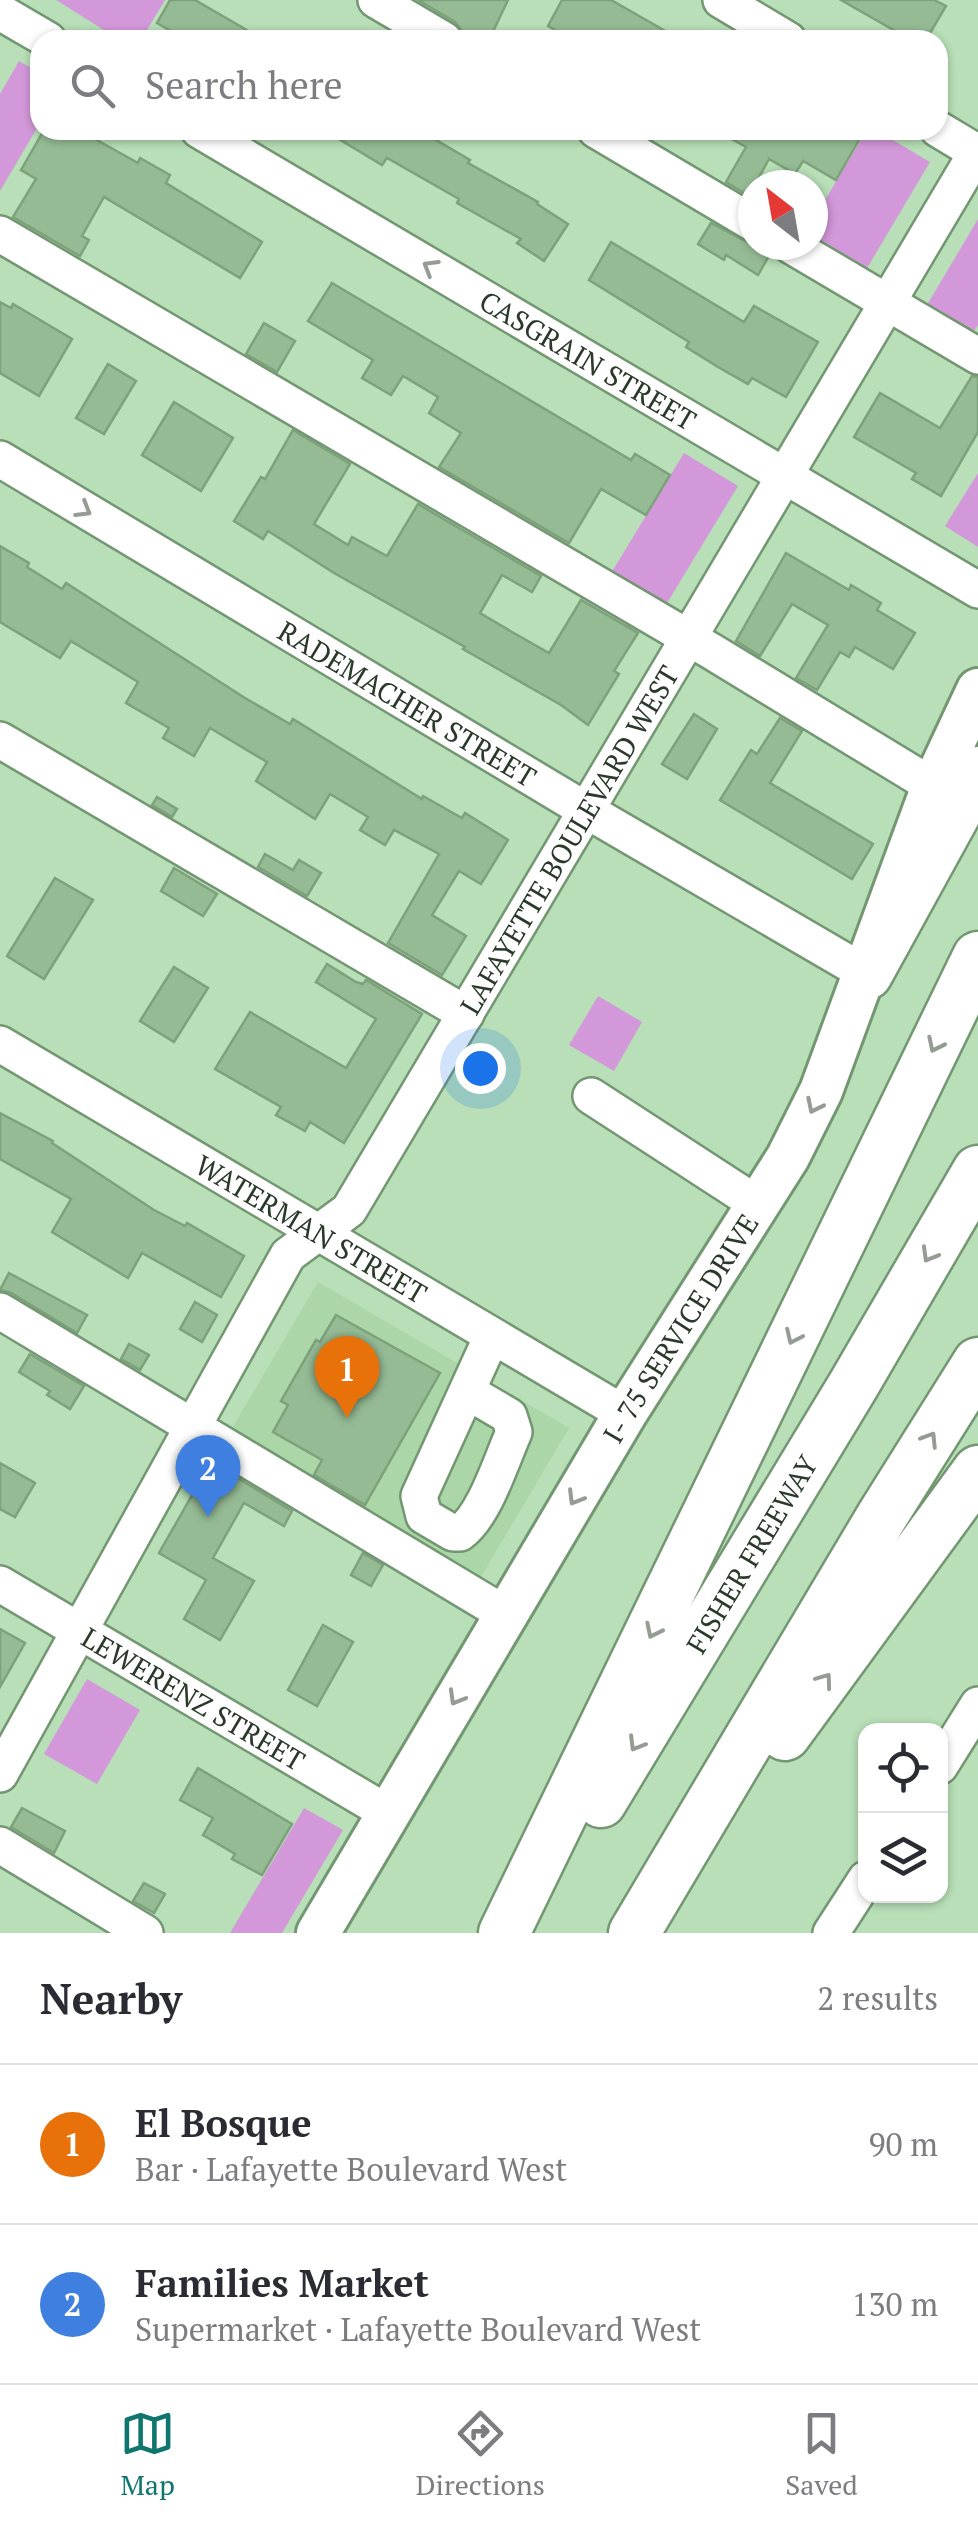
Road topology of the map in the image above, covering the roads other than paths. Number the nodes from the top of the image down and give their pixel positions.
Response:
1 (376, 0) edge
2 (721, 0) edge
3 (6, 14) edge
4 (32, 30) edge
5 (427, 30) edge
6 (771, 30) edge
7 (948, 135) edge
8 (216, 140) edge
9 (613, 140) edge
10 (978, 152) edge
11 (738, 214) edge
12 (0, 234) edge
13 (815, 260) edge
14 (888, 303) junction
15 (978, 356) edge
16 (0, 460) edge
17 (785, 476) junction
18 (978, 590) edge
19 (689, 638) junction
20 (978, 690) edge
21 (0, 740) edge
22 (956, 779) edge
23 (584, 810) junction
24 (978, 958) edge
25 (867, 974) junction
26 (466, 1014) junction
27 (0, 1044) edge
28 (591, 1096) dead end
29 (978, 1171) edge
30 (759, 1205) junction
31 (318, 1232) junction
32 (0, 1311) edge
33 (492, 1336) junction
34 (978, 1362) edge
35 (468, 1392) dead end
36 (625, 1414) junction
37 (194, 1426) junction
38 (978, 1471) edge
39 (0, 1584) edge
40 (505, 1614) junction
41 (80, 1632) junction
42 (978, 1705) edge
43 (948, 1753) edge
44 (0, 1774) edge
45 (388, 1813) junction
46 (0, 1845) edge
47 (858, 1891) edge
48 (146, 1933) edge
49 (318, 1933) edge
50 (504, 1933) edge
51 (522, 1933) edge
52 (634, 1933) edge
53 (650, 1933) edge
54 (831, 1933) edge

1 - 5 street
2 - 6 street
3 - 4 street
7 - 10 street
17 -> 8 street, CASGRAIN STREET
9 - 11 street
10 - 14 street, LAFAYETTE BOULEVARD WEST
12 - 19 street
13 - 14 street
14 - 15 street
14 - 17 street, LAFAYETTE BOULEVARD WEST
16 -> 23 street, RADEMACHER STREET
17 - 18 street, CASGRAIN STREET
17 - 19 street, LAFAYETTE BOULEVARD WEST
19 - 22 street
19 - 23 street, LAFAYETTE BOULEVARD WEST
20 - 22 main road
21 - 26 street
22 - 25 highway
23 - 25 street, RADEMACHER STREET
23 - 26 street, LAFAYETTE BOULEVARD WEST
24 -> 50 highway
25 -> 30 main road, I- 75 SERVICE DRIVE
26 - 31 street, LAFAYETTE BOULEVARD WEST
27 - 31 street, WATERMAN STREET
28 - 30 street
29 -> 51 highway, FISHER FREEWAY
30 - 36 main road, I- 75 SERVICE DRIVE
31 - 33 street, WATERMAN STREET
31 - 37 street, LAFAYETTE BOULEVARD WEST
32 - 37 street
33 - 35 street
33 - 36 street, WATERMAN STREET
52 -> 34 highway
36 -> 40 main road, I- 75 SERVICE DRIVE
37 - 40 street
37 - 41 street, LAFAYETTE BOULEVARD WEST
53 -> 38 highway
39 - 41 street, LEWERENZ STREET
40 -> 45 main road, I- 75 SERVICE DRIVE
41 - 44 street, LAFAYETTE BOULEVARD WEST
41 - 45 street, LEWERENZ STREET
42 - 43 street
45 - 49 main road, I- 75 SERVICE DRIVE
46 - 48 street
47 - 54 street

